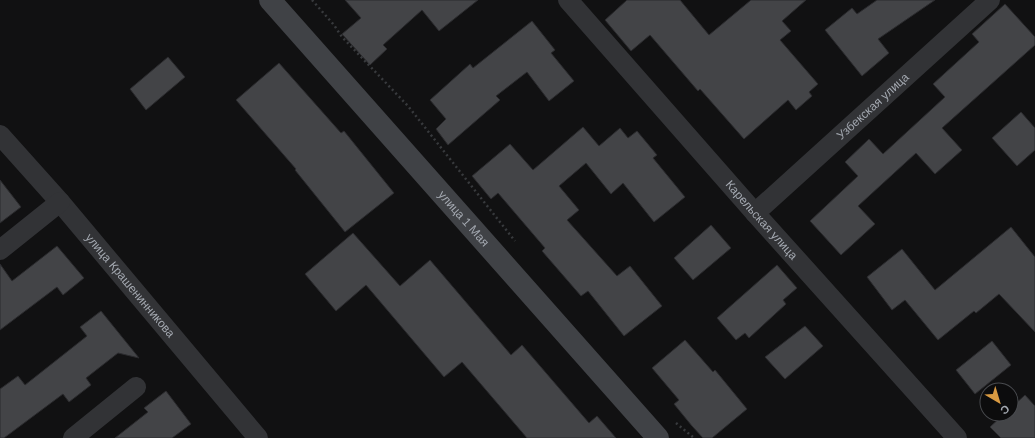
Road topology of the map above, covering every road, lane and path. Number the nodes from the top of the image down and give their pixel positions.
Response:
1 (270, 0) edge
2 (312, 0) edge
3 (568, 0) edge
4 (990, 0) edge
5 (0, 135) edge
6 (60, 202) junction
7 (487, 204) dead end
8 (755, 213) junction
9 (0, 250) edge
10 (136, 387) dead end
11 (73, 438) edge
12 (258, 438) edge
13 (658, 438) edge
14 (957, 438) edge

1 - 13 street, улица 1 Мая
2 - 7 path
3 - 8 street, Карельская улица
4 - 8 street, Узбекская улица
5 - 6 street, улица Крашенинникова
6 - 9 street
6 - 12 street, улица Крашенинникова
8 - 14 street, Карельская улица
10 - 11 street

